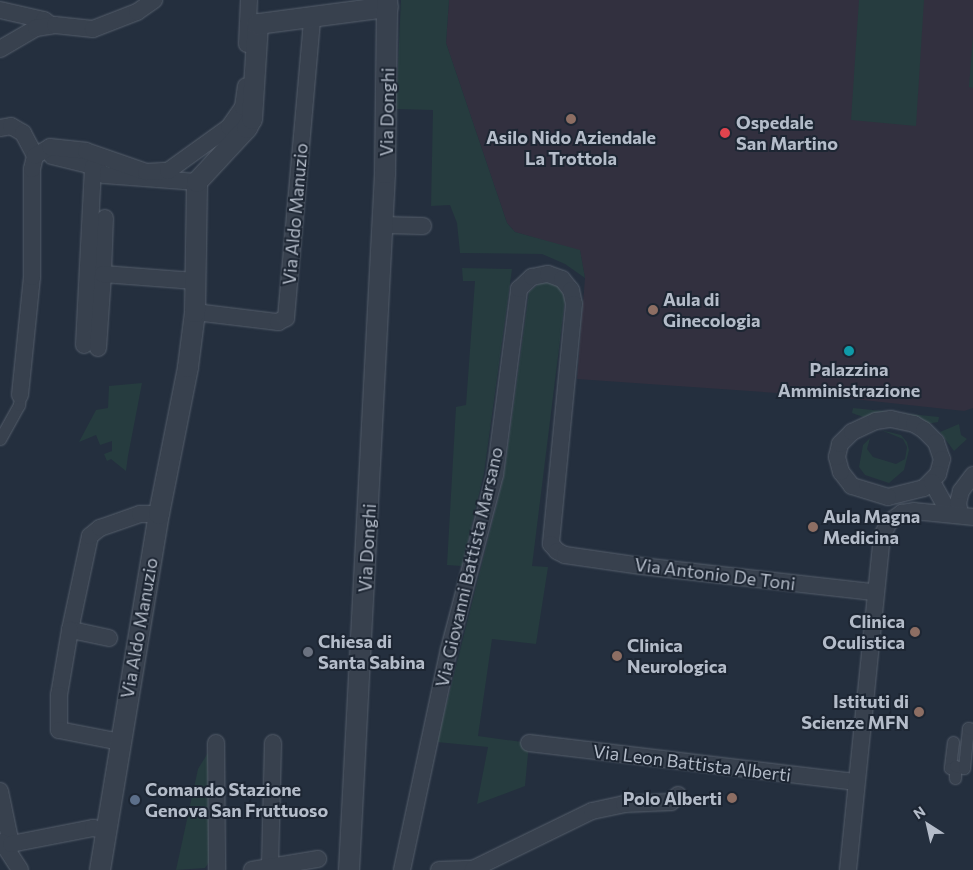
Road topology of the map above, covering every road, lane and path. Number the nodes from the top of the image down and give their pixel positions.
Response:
1 (154, 0) edge
2 (162, 0) edge
3 (249, 0) edge
4 (388, 4) edge
5 (0, 10) edge
6 (137, 12) junction
7 (312, 18) junction
8 (51, 25) junction
9 (0, 49) edge
10 (0, 128) edge
11 (36, 159) junction
12 (93, 166) junction
13 (197, 182) junction
14 (105, 218) dead end
15 (382, 225) junction
16 (424, 226) dead end
17 (103, 274) junction
18 (195, 281) junction
19 (195, 312) junction
20 (20, 395) joint
21 (0, 439) edge
22 (973, 475) edge
23 (932, 482) junction
24 (870, 494) junction
25 (945, 505) dead end
26 (159, 514) junction
27 (967, 516) edge
28 (889, 522) junction
29 (557, 551) joint
30 (874, 592) junction
31 (70, 630) junction
32 (109, 638) dead end
33 (973, 729) edge
34 (120, 742) junction
35 (953, 742) dead end
36 (216, 743) dead end
37 (273, 743) dead end
38 (529, 743) dead end
39 (855, 782) junction
40 (0, 791) edge
41 (678, 794) dead end
42 (107, 831) junction
43 (7, 845) edge
44 (506, 853) junction
45 (318, 858) dead end
46 (270, 866) junction
47 (20, 870) edge
48 (100, 870) edge
49 (217, 870) edge
50 (252, 870) edge
51 (349, 870) edge
52 (402, 870) edge
53 (439, 870) edge
54 (504, 870) edge
55 (848, 870) edge

1 - 6 street
2 - 6 street
3 - 11 street
4 - 7 street
4 - 15 street, Via Donghi
5 - 8 street
6 - 8 street
7 - 13 street
7 - 19 street, Via Aldo Manuzio
8 - 9 street
10 - 11 street
11 - 12 street
11 - 20 street
12 - 13 street
12 - 17 street
13 - 18 street, Via Aldo Manuzio
14 - 17 street
15 - 16 street
15 - 51 street, Via Donghi
17 - 18 street
18 - 19 street, Via Aldo Manuzio
19 - 26 street, Via Aldo Manuzio
20 - 21 street
22 - 27 street
23 - 24 street
23 - 24 street
23 - 25 street
24 - 28 street
26 - 31 street
26 - 34 street, Via Aldo Manuzio
27 - 28 street
28 - 30 street
29 - 30 street, Via Antonio De Toni
29 - 52 street, Via Giovanni Battista Marsano
30 - 39 street
31 - 32 street, Via Aldo Manuzio
31 - 34 street
33 - 35 street
34 - 42 street, Via Aldo Manuzio
36 - 49 street
37 - 46 street
38 - 39 street, Via Leon Battista Alberti
39 - 55 street
40 - 43 street
41 - 44 street
42 - 43 street
42 - 48 street, Via Aldo Manuzio
43 - 47 street
44 - 53 street
44 - 54 street
45 - 46 street
46 - 50 street

